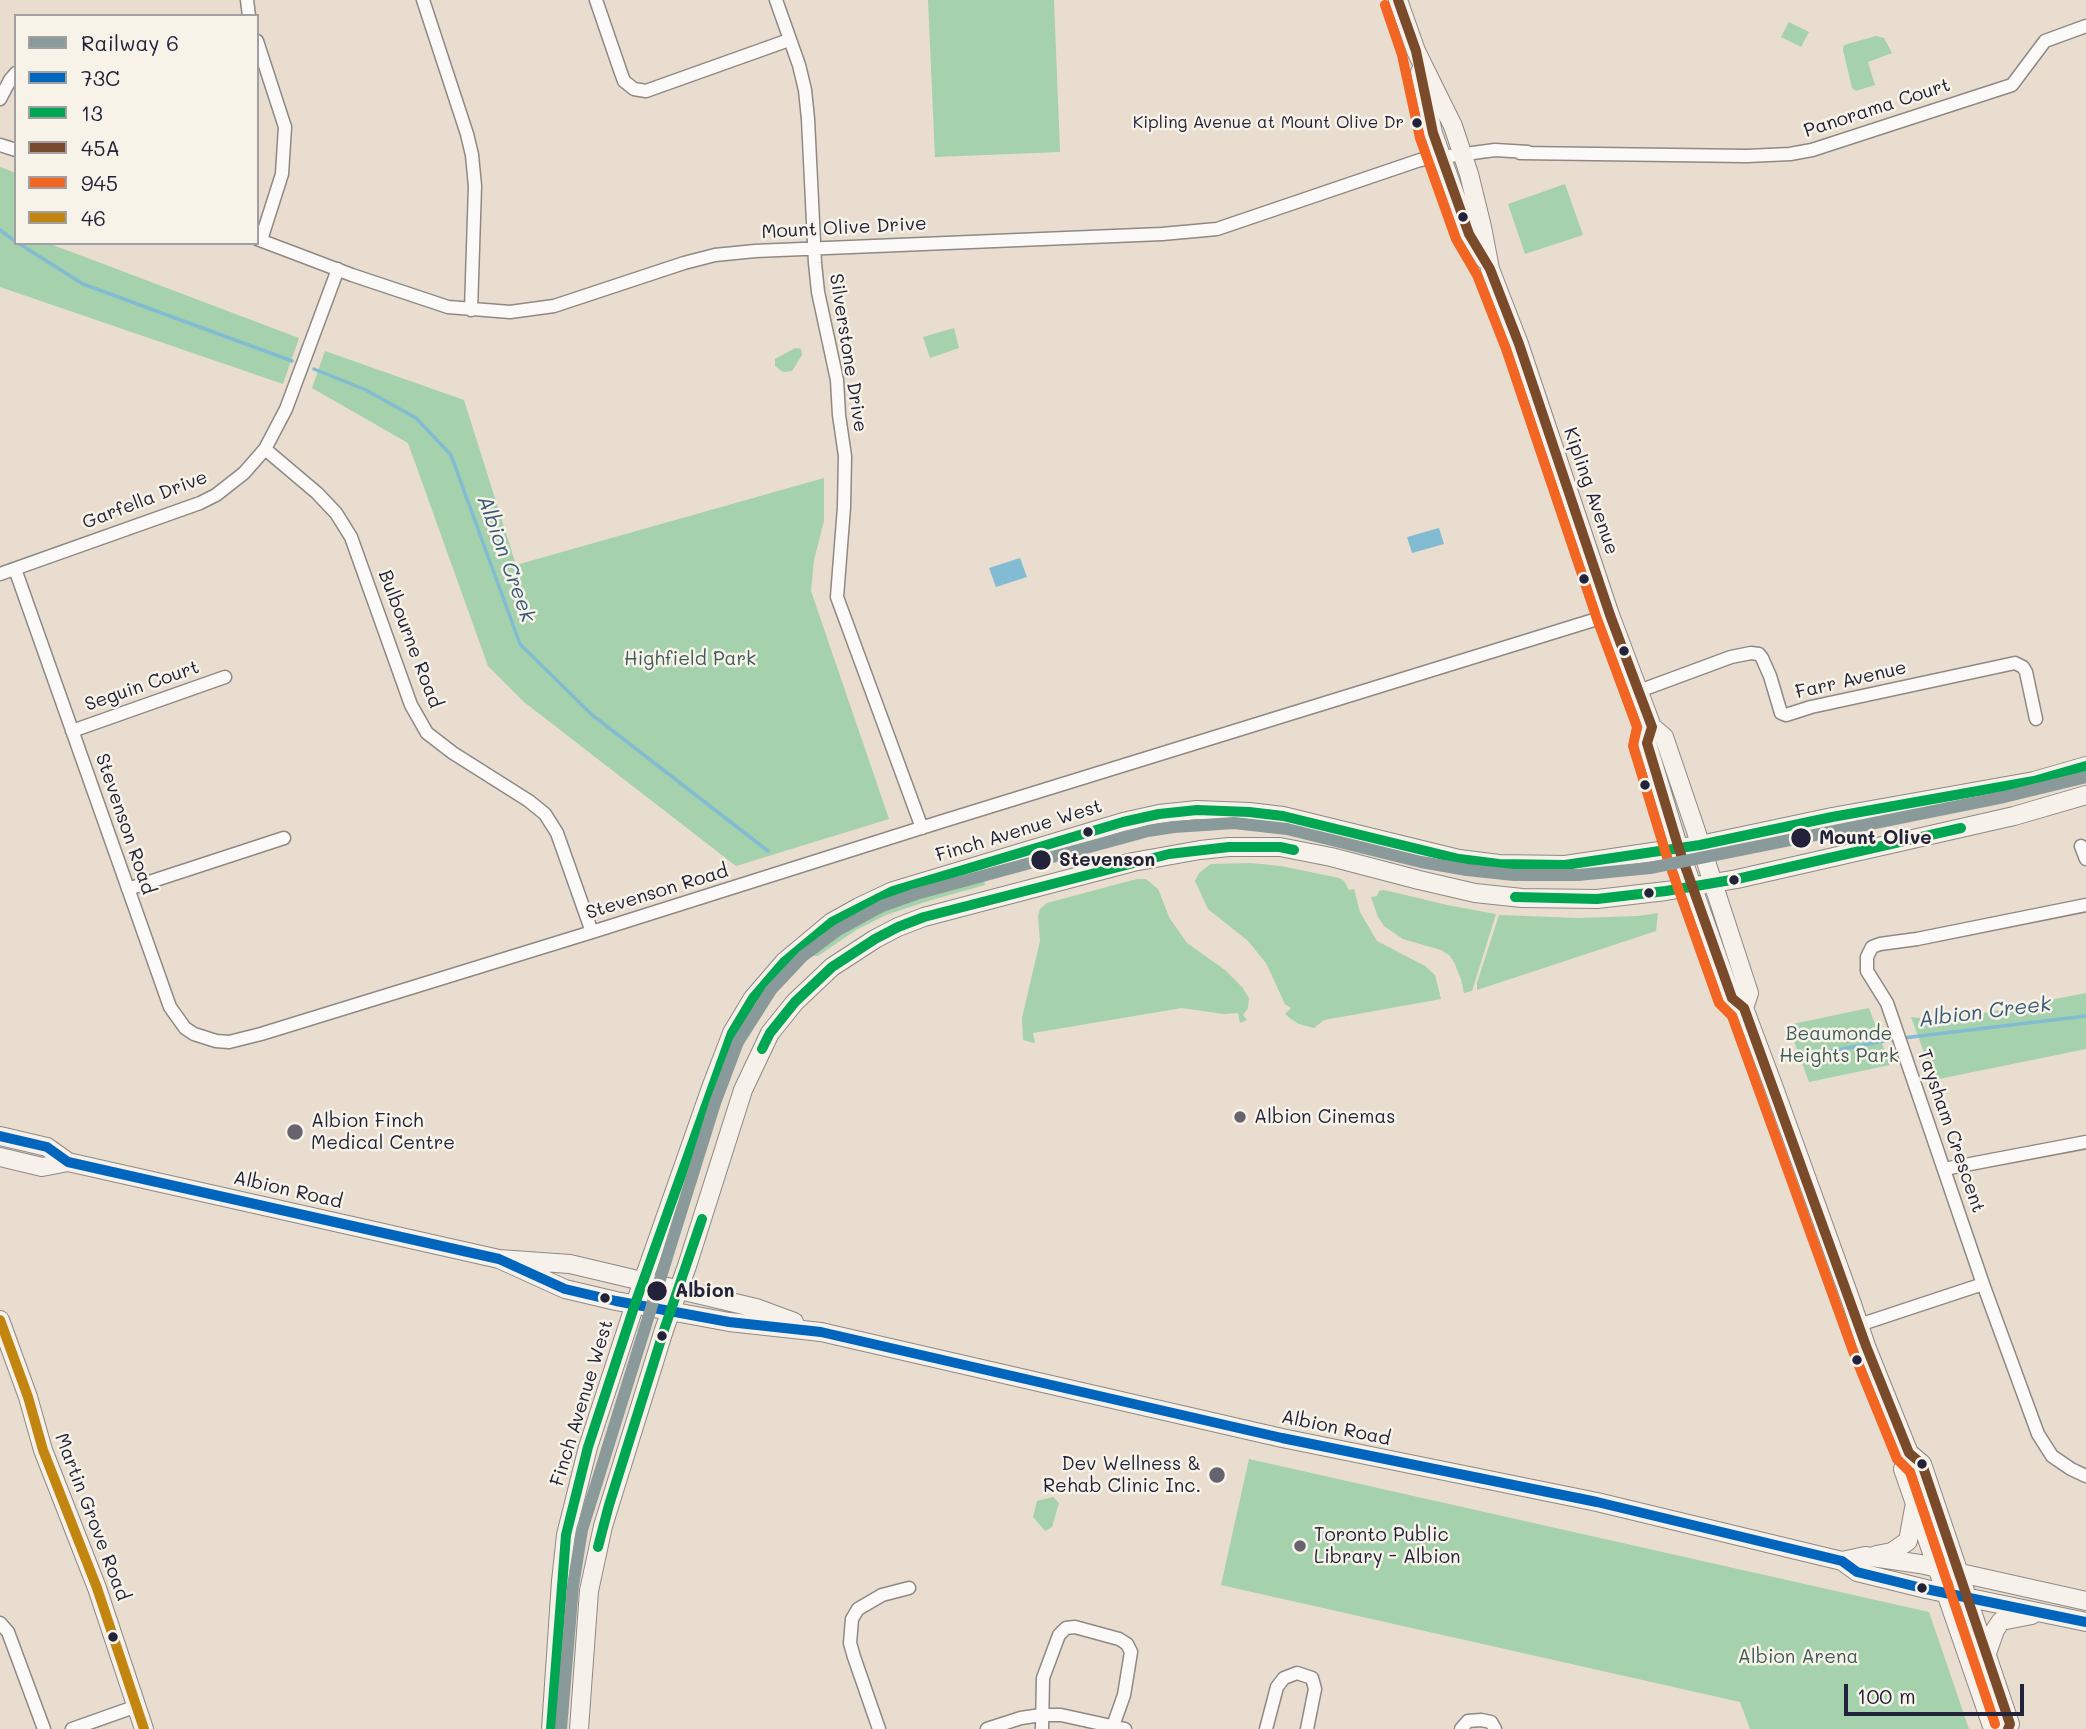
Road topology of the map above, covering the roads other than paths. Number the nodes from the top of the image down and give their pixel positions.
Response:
1 (423, 0) edge
2 (596, 0) edge
3 (776, 0) edge
4 (1398, 0) edge
5 (2086, 26) edge
6 (789, 40) junction
7 (259, 47) edge
8 (1416, 51) junction
9 (14, 75) edge
10 (0, 99) edge
11 (1462, 154) junction
12 (1441, 157) junction
13 (259, 239) edge
14 (814, 249) junction
15 (338, 269) junction
16 (1490, 269) junction
17 (471, 310) junction
18 (265, 449) junction
19 (15, 569) junction
20 (0, 574) edge
21 (1610, 615) junction
22 (225, 677) dead end
23 (1639, 691) junction
24 (2036, 719) dead end
25 (1652, 727) junction
26 (72, 731) junction
27 (2086, 766) edge
28 (2086, 795) edge
29 (922, 828) junction
30 (284, 838) dead end
31 (1700, 845) junction
32 (1679, 849) junction
33 (1712, 883) junction
34 (1692, 887) junction
35 (128, 889) junction
36 (2086, 905) edge
37 (593, 932) junction
38 (1744, 1008) junction
39 (0, 1136) edge
40 (2086, 1142) edge
41 (0, 1157) edge
42 (24, 1163) junction
43 (68, 1163) junction
44 (0, 1167) edge
45 (1944, 1169) junction
46 (499, 1259) junction
47 (644, 1280) junction
48 (1983, 1284) junction
49 (679, 1289) junction
50 (635, 1304) junction
51 (671, 1311) junction
52 (0, 1320) edge
53 (1859, 1325) junction
54 (821, 1332) junction
55 (1909, 1452) junction
56 (2086, 1476) edge
57 (1914, 1501) junction
58 (1866, 1556) junction
59 (1842, 1561) junction
60 (1937, 1567) junction
61 (1958, 1571) junction
62 (909, 1588) dead end
63 (1944, 1592) junction
64 (1966, 1597) junction
65 (2086, 1601) edge
66 (2039, 1613) junction
67 (2086, 1622) edge
68 (0, 1623) edge
69 (1986, 1656) junction
70 (137, 1706) junction
71 (1041, 1715) junction
72 (1089, 1725) edge
73 (1119, 1728) edge
74 (44, 1729) edge
75 (72, 1729) edge
76 (144, 1729) edge
77 (551, 1729) edge
78 (579, 1729) edge
79 (879, 1729) edge
80 (987, 1729) edge
81 (1042, 1729) edge
82 (1266, 1729) edge
83 (1307, 1729) edge
84 (1461, 1729) edge
85 (1495, 1729) edge
86 (1993, 1729) edge
87 (2008, 1729) edge

1 - 17 street
2 - 6 street
3 - 6 street, Silverstone Drive
4 - 8 main road, Kipling Avenue
5 - 11 street, Panorama Court
6 - 14 street, Silverstone Drive
7 - 13 street
8 - 11 main road, Kipling Avenue
8 - 12 main road, Kipling Avenue
9 - 10 street
11 - 12 street
11 - 16 main road, Kipling Avenue
12 - 14 street, Mount Olive Drive
12 - 16 main road, Kipling Avenue
13 - 15 street, Mount Olive Drive
14 - 17 street, Mount Olive Drive
14 - 29 street, Silverstone Drive
15 - 17 street, Mount Olive Drive
15 - 18 street, Garfella Drive
16 - 21 main road, Kipling Avenue
18 - 19 street, Garfella Drive
18 - 37 street, Bulbourne Road
19 - 20 street, Garfella Drive
19 - 26 street, Stevenson Road
21 - 23 main road, Kipling Avenue
21 - 29 street, Stevenson Road
22 - 26 street, Seguin Court
23 - 24 street, Farr Avenue
23 - 25 main road, Kipling Avenue
25 - 31 main road, Kipling Avenue
25 - 32 main road, Kipling Avenue
26 - 35 street, Stevenson Road
27 - 31 main road, Finch Avenue West
28 - 33 main road
29 - 37 street, Stevenson Road
30 - 35 street
31 - 32 main road, Finch Avenue West
31 - 33 main road, Kipling Avenue
32 - 34 main road, Kipling Avenue
32 - 47 main road, Finch Avenue West
33 - 34 main road
33 - 38 main road, Kipling Avenue
34 - 38 main road, Kipling Avenue
34 - 49 main road
35 - 37 street, Stevenson Road
36 - 45 street, Taysham Crescent
38 - 53 main road, Kipling Avenue
39 - 43 main road, Albion Road
40 - 45 street
41 - 42 main road, Albion Road
42 - 43 main road, Albion Road
42 - 44 main road
43 - 46 main road, Albion Road
45 - 48 street, Taysham Crescent
46 - 47 main road, Albion Road
46 - 50 main road, Albion Road
47 - 49 main road, Albion Road
47 - 50 main road, Finch Avenue West
48 - 53 street
48 - 56 street, Taysham Crescent
49 - 51 main road
49 - 54 main road, Albion Road
50 - 51 main road, Albion Road
50 - 77 main road, Finch Avenue West
51 - 54 main road, Albion Road
51 - 78 main road
52 - 70 main road, Martin Grove Road
53 - 55 main road, Kipling Avenue
54 - 59 main road, Albion Road
55 - 57 main road, Kipling Avenue
55 - 61 main road, Kipling Avenue
57 - 58 main road
57 - 60 main road, Kipling Avenue
58 - 59 main road, Albion Road
58 - 60 main road, Albion Road
59 - 63 main road, Albion Road
60 - 61 main road, Albion Road
60 - 63 main road, Kipling Avenue
61 - 64 main road, Kipling Avenue
61 - 65 main road, Albion Road
62 - 79 street
63 - 64 main road, Albion Road
63 - 86 main road, Kipling Avenue
64 - 66 main road, Albion Road
64 - 69 main road, Kipling Avenue
66 - 67 main road, Albion Road
66 - 69 main road
68 - 74 street
69 - 87 main road, Kipling Avenue
70 - 75 street
70 - 76 main road, Martin Grove Road
71 - 72 street
71 - 73 street
71 - 80 street
71 - 81 street
72 - 73 street
82 - 83 street
84 - 85 street

